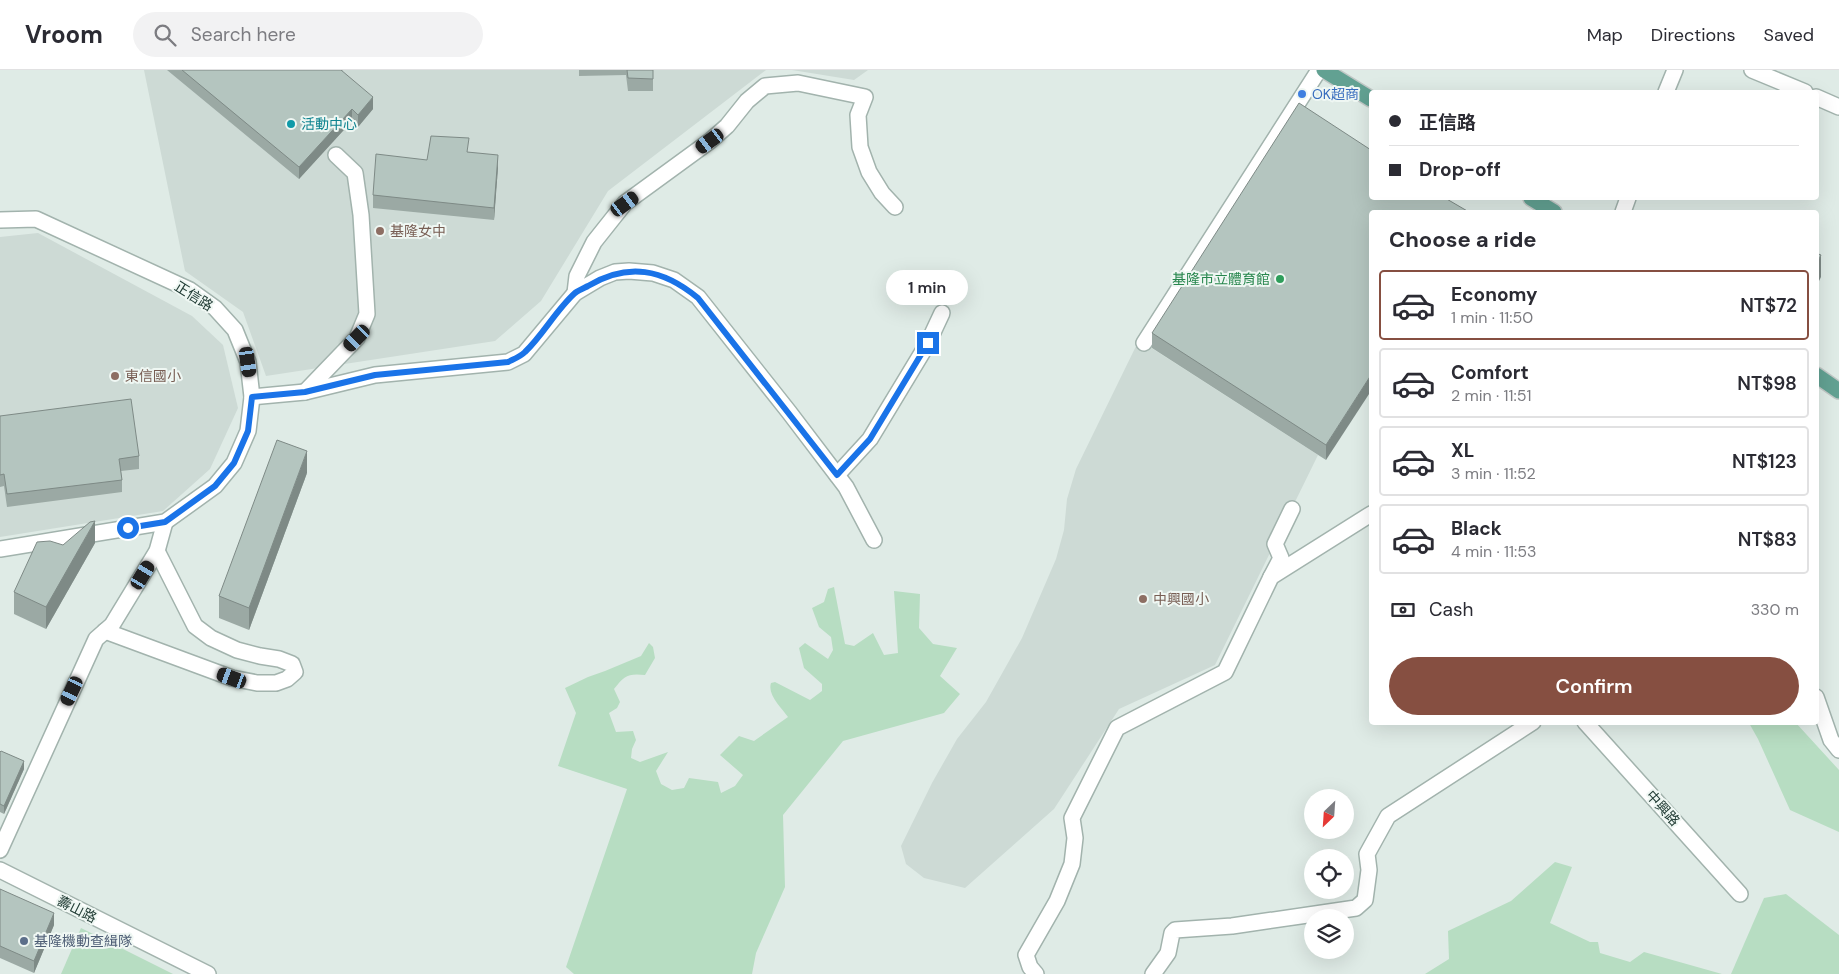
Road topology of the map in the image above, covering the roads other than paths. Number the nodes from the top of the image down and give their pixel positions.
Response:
1 (1318, 70) edge
2 (1324, 70) edge
3 (1674, 70) edge
4 (1752, 70) edge
5 (1667, 90) edge
6 (1800, 90) edge
7 (1369, 98) edge
8 (1819, 98) edge
9 (1839, 107) edge
10 (336, 155) dead end
11 (1534, 200) edge
12 (895, 207) dead end
13 (1551, 210) edge
14 (0, 220) edge
15 (575, 293) junction
16 (942, 313) dead end
17 (1144, 343) dead end
18 (1819, 378) edge
19 (1839, 391) edge
20 (305, 392) junction
21 (252, 397) junction
22 (837, 475) junction
23 (1292, 509) dead end
24 (1369, 515) edge
25 (165, 522) junction
26 (874, 540) dead end
27 (0, 549) edge
28 (157, 551) junction
29 (1271, 577) junction
30 (105, 631) junction
31 (1819, 706) edge
32 (1528, 725) edge
33 (1588, 725) edge
34 (1839, 750) edge
35 (0, 850) edge
36 (0, 870) edge
37 (1740, 894) dead end
38 (208, 974) edge
39 (1036, 974) edge
40 (1153, 974) edge

1 - 17 street
2 - 7 main road
3 - 5 street
4 - 6 street
8 - 9 street
10 - 20 street
11 - 13 main road
12 - 15 street
14 - 21 street, 正信路
15 - 20 street
15 - 22 street
16 - 22 street
18 - 19 main road
20 - 21 street
21 - 25 street, 正信路
22 - 26 street
23 - 29 street
24 - 29 street
25 - 27 street, 正信路
25 - 28 street
28 - 30 street
28 - 30 street
29 - 39 street
30 - 35 street
31 - 34 street
32 - 40 street
33 - 37 street, 中興路
36 - 38 street, 壽山路

